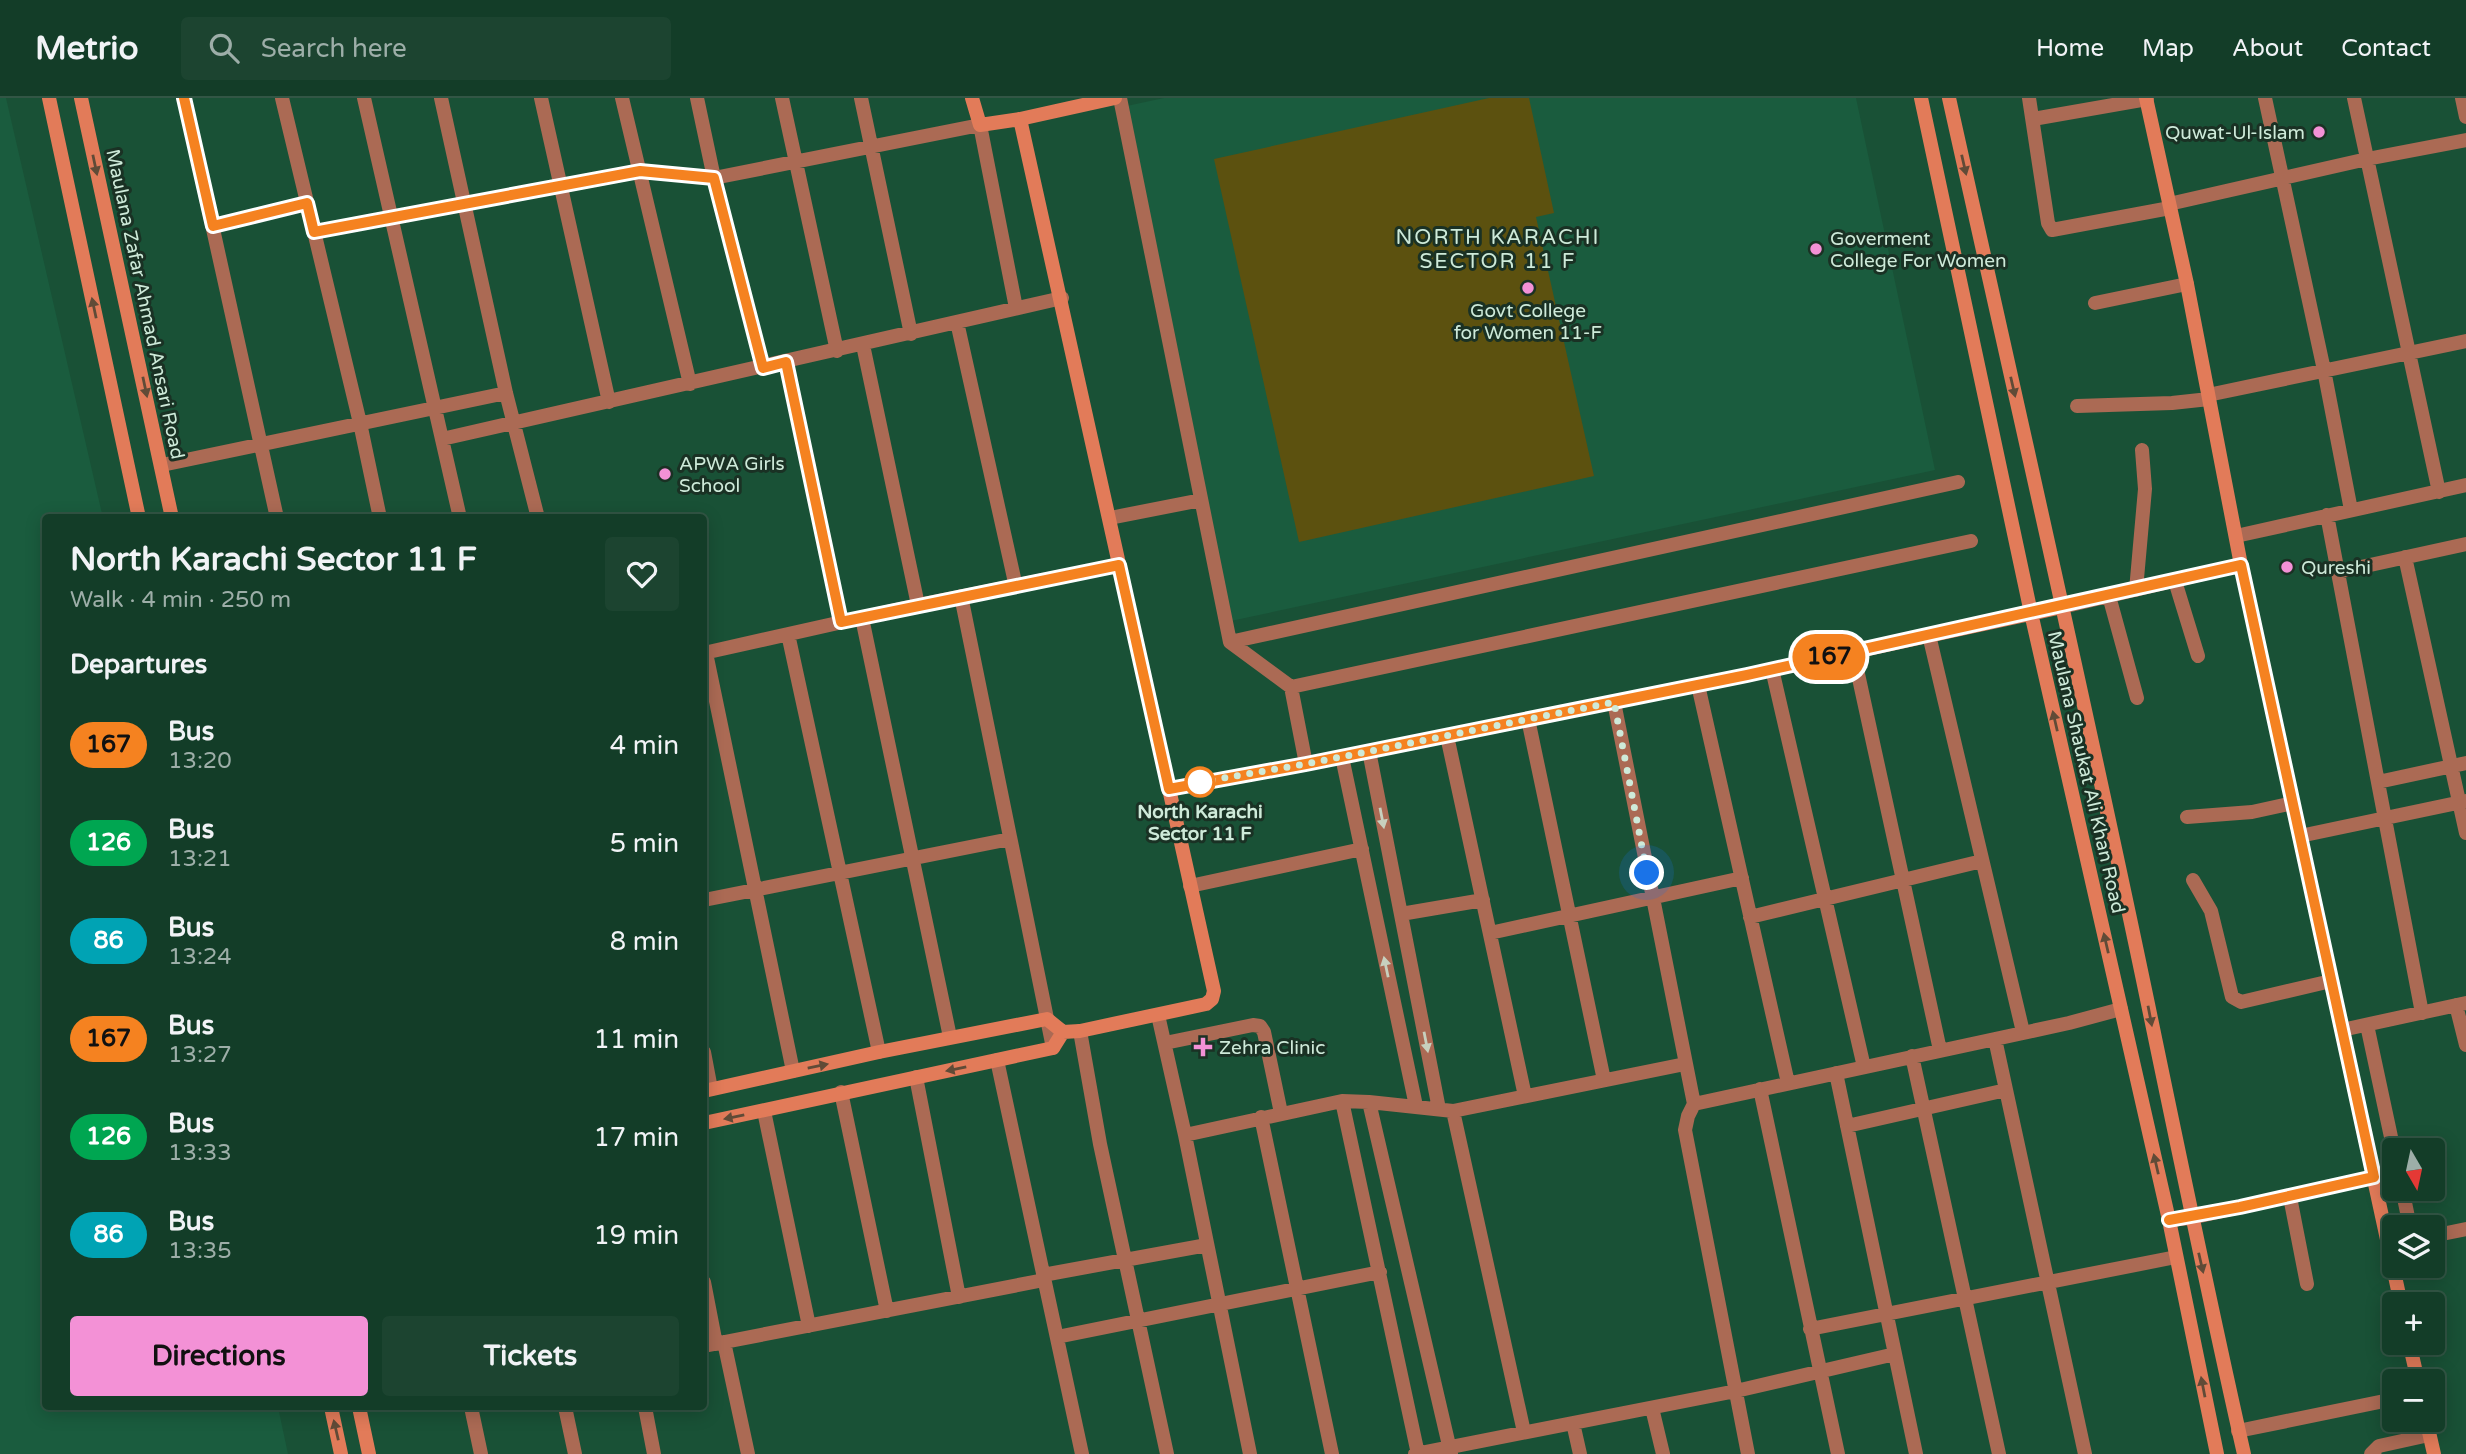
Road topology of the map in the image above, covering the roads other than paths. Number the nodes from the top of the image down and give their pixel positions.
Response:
1 (49, 98) edge
2 (81, 98) edge
3 (184, 98) edge
4 (282, 98) edge
5 (364, 98) edge
6 (441, 98) edge
7 (541, 98) edge
8 (622, 98) edge
9 (697, 98) edge
10 (782, 98) edge
11 (862, 98) edge
12 (972, 98) edge
13 (1115, 98) edge
14 (1120, 98) edge
15 (1921, 98) edge
16 (1949, 98) edge
17 (2029, 98) edge
18 (2265, 98) edge
19 (2354, 98) edge
20 (2462, 98) edge
21 (2146, 99) edge
22 (1071, 103) edge
23 (2466, 117) edge
24 (1020, 119) junction
25 (2033, 119) junction
26 (980, 125) junction
27 (2466, 140) edge
28 (872, 147) junction
29 (2367, 159) junction
30 (796, 162) junction
31 (640, 171) junction
32 (714, 178) junction
33 (2282, 178) junction
34 (561, 186) junction
35 (307, 203) junction
36 (463, 205) junction
37 (2170, 206) junction
38 (392, 218) junction
39 (213, 226) junction
40 (314, 232) junction
41 (2187, 284) junction
42 (1062, 298) junction
43 (2095, 303) dead end
44 (1016, 308) junction
45 (957, 322) junction
46 (911, 334) junction
47 (2466, 341) edge
48 (863, 345) junction
49 (837, 351) junction
50 (2408, 353) junction
51 (786, 362) junction
52 (763, 368) junction
53 (2323, 370) junction
54 (690, 384) junction
55 (506, 393) junction
56 (2209, 397) junction
57 (610, 402) junction
58 (2077, 406) dead end
59 (435, 408) junction
60 (360, 423) junction
61 (514, 424) junction
62 (442, 439) junction
63 (260, 444) junction
64 (2142, 450) dead end
65 (162, 465) junction
66 (1958, 482) dead end
67 (2466, 485) edge
68 (2439, 492) junction
69 (1201, 500) junction
70 (2351, 510) junction
71 (138, 514) edge
72 (171, 514) edge
73 (275, 514) edge
74 (379, 514) edge
75 (459, 514) edge
76 (537, 514) edge
77 (2327, 515) junction
78 (1110, 518) junction
79 (2236, 536) junction
80 (1971, 541) dead end
81 (2466, 544) edge
82 (2405, 557) junction
83 (1119, 565) junction
84 (2241, 565) junction
85 (2338, 572) junction
86 (2175, 580) junction
87 (1016, 587) junction
88 (2136, 590) junction
89 (961, 596) junction
90 (2109, 596) junction
91 (918, 605) junction
92 (2062, 607) junction
93 (2031, 613) junction
94 (862, 618) junction
95 (841, 622) junction
96 (788, 634) junction
97 (1929, 635) junction
98 (1230, 642) junction
99 (1853, 652) junction
100 (707, 653) edge
101 (2198, 656) dead end
102 (707, 662) edge
103 (1772, 669) junction
104 (1698, 685) junction
105 (1291, 687) junction
106 (2137, 698) dead end
107 (1614, 702) junction
108 (1528, 719) junction
109 (1447, 736) junction
110 (1369, 751) junction
111 (1342, 757) junction
112 (1306, 764) junction
113 (2459, 765) edge
114 (2378, 782) junction
115 (1169, 789) junction
116 (2463, 802) edge
117 (2293, 803) junction
118 (2187, 817) dead end
119 (2385, 817) junction
120 (2466, 833) edge
121 (2301, 836) junction
122 (1010, 839) junction
123 (1362, 849) junction
124 (913, 857) junction
125 (1982, 861) junction
126 (840, 872) junction
127 (1742, 878) junction
128 (2193, 880) dead end
129 (1903, 881) junction
130 (1190, 886) junction
131 (755, 889) junction
132 (1652, 897) junction
133 (707, 899) edge
134 (1483, 900) junction
135 (1825, 900) junction
136 (1401, 914) junction
137 (1569, 915) junction
138 (1750, 917) junction
139 (1490, 933) junction
140 (2331, 981) junction
141 (2461, 1004) edge
142 (2121, 1009) junction
143 (2422, 1013) junction
144 (1158, 1015) junction
145 (1047, 1019) junction
146 (2367, 1025) junction
147 (2343, 1030) junction
148 (1080, 1031) junction
149 (1063, 1032) junction
150 (2023, 1032) junction
151 (950, 1037) junction
152 (1995, 1039) junction
153 (1165, 1042) junction
154 (2466, 1045) edge
155 (1053, 1048) junction
156 (1940, 1051) junction
157 (879, 1052) junction
158 (1912, 1056) junction
159 (997, 1060) junction
160 (1685, 1064) junction
161 (1864, 1067) junction
162 (793, 1071) junction
163 (1836, 1073) junction
164 (916, 1077) junction
165 (1604, 1080) junction
166 (1788, 1083) junction
167 (1760, 1089) junction
168 (707, 1090) edge
169 (2006, 1090) junction
170 (841, 1092) junction
171 (1525, 1096) junction
172 (1342, 1101) junction
173 (1369, 1102) junction
174 (1694, 1104) junction
175 (1416, 1106) junction
176 (1923, 1109) junction
177 (1446, 1110) junction
178 (764, 1111) junction
179 (1281, 1114) junction
180 (1261, 1118) junction
181 (707, 1122) edge
182 (1847, 1126) junction
183 (1185, 1135) junction
184 (2391, 1138) edge
185 (2374, 1177) junction
186 (2290, 1197) junction
187 (2384, 1215) edge
188 (2191, 1218) junction
189 (2169, 1220) junction
190 (2466, 1229) edge
191 (2445, 1233) edge
192 (1207, 1245) junction
193 (2176, 1257) junction
194 (1125, 1260) junction
195 (1380, 1272) junction
196 (1044, 1278) junction
197 (2048, 1282) junction
198 (2306, 1284) dead end
199 (1297, 1289) junction
200 (958, 1297) junction
201 (1965, 1298) junction
202 (707, 1299) edge
203 (1219, 1304) junction
204 (887, 1311) junction
205 (1886, 1313) junction
206 (1138, 1321) junction
207 (808, 1326) junction
208 (1811, 1329) junction
209 (1057, 1337) junction
210 (715, 1344) edge
211 (1895, 1354) junction
212 (1820, 1372) junction
213 (1737, 1391) junction
214 (2382, 1401) edge
215 (1653, 1408) junction
216 (332, 1410) edge
217 (360, 1410) edge
218 (472, 1410) edge
219 (566, 1410) edge
220 (646, 1410) edge
221 (1573, 1423) junction
222 (2238, 1431) junction
223 (1524, 1432) junction
224 (2428, 1432) edge
225 (2429, 1435) junction
226 (1488, 1447) edge
227 (1450, 1451) edge
228 (341, 1454) edge
229 (369, 1454) edge
230 (481, 1454) edge
231 (575, 1454) edge
232 (654, 1454) edge
233 (748, 1454) edge
234 (1082, 1454) edge
235 (1167, 1454) edge
236 (1250, 1454) edge
237 (1332, 1454) edge
238 (1417, 1454) edge
239 (1580, 1454) edge
240 (1663, 1454) edge
241 (1748, 1454) edge
242 (1838, 1454) edge
243 (1916, 1454) edge
244 (1999, 1454) edge
245 (2085, 1454) edge
246 (2217, 1454) edge
247 (2244, 1454) edge
248 (2371, 1454) edge
249 (2434, 1454) edge

71 -> 1 street
2 -> 65 street, Maulana Zafar Ahmad Ansari Road
3 - 39 street
4 - 35 street
5 - 38 street
6 - 36 street
7 - 34 street
8 - 31 street
9 - 32 street
10 - 30 street
11 - 28 street
12 - 26 street
13 - 22 street
14 - 69 street
15 - 93 street, Maulana Shaukat Ali Khan Road
16 -> 92 street, Maulana Shaukat Ali Khan Road
17 - 25 street
18 - 33 street
19 - 29 street
20 - 23 street
21 - 25 street
21 - 37 street
22 - 24 street
24 - 26 street
24 - 42 street
25 - 37 street
26 - 28 street
26 - 44 street
27 - 29 street
28 - 30 street
28 - 46 street
29 - 33 street
29 - 50 street
30 - 32 street
30 - 49 street
31 - 32 street
31 - 34 street
31 - 54 street
32 - 52 street
33 - 37 street
33 - 53 street
34 - 36 street
34 - 57 street
35 - 39 street
35 - 40 street
36 - 38 street
36 - 55 street
37 - 41 street
38 - 40 street
38 - 59 street
39 - 63 street
40 - 60 street
41 - 43 street
41 - 56 street
42 - 44 street
42 - 78 street
44 - 45 street
45 - 46 street
45 - 87 street
46 - 48 street
47 - 50 street
48 - 49 street
48 - 91 street
49 - 51 street
50 - 53 street
50 - 68 street
51 - 52 street
51 - 95 street
52 - 54 street
53 - 56 street
53 - 70 street
54 - 57 street
55 - 59 street
55 - 61 street
56 - 58 street
56 - 79 street
57 - 61 street
59 - 60 street
59 - 62 street
60 - 63 street
60 - 74 street
61 - 62 street
61 - 76 street
62 - 75 street
63 - 65 street
63 - 73 street
64 - 88 street
65 - 72 street, Maulana Zafar Ahmad Ansari Road
66 - 98 street
67 - 68 street
68 - 70 street
69 - 78 street
69 - 98 street
70 - 77 street
77 - 79 street
77 - 85 street
78 - 83 street
79 - 84 street
80 - 105 street
81 - 82 street
82 - 85 street
82 - 113 street
83 - 87 street
83 - 115 street
84 - 86 street
84 - 117 street
85 - 114 street
86 - 88 street
86 - 101 street
87 - 89 street
88 - 90 street
89 - 91 street
89 - 122 street
90 - 92 street
90 - 106 street
91 - 94 street
92 - 93 street
92 -> 188 street, Maulana Shaukat Ali Khan Road
93 - 97 street
142 -> 93 street, Maulana Shaukat Ali Khan Road
94 - 95 street
94 - 124 street
95 - 96 street
96 - 100 street
96 - 126 street
97 - 99 street
97 - 125 street
98 - 105 street
99 - 103 street
99 - 129 street
102 - 131 street
103 - 104 street
103 - 135 street
104 - 107 street
104 - 127 street
105 - 112 street
107 - 108 street
107 - 132 street
108 - 109 street
108 - 137 street
109 - 110 street
109 - 134 street
110 - 111 street
110 -> 136 street
111 - 112 street
111 - 123 street
112 - 115 street
113 - 114 street
113 - 116 street
114 - 119 street
115 - 130 street
116 - 119 street
116 - 120 street
117 - 118 street
117 - 121 street
119 - 121 street
119 - 143 street
121 - 140 street
122 - 124 street
122 - 145 street
123 - 130 street
175 -> 123 street
124 - 126 street
124 - 151 street
125 - 129 street
125 - 150 street
126 - 131 street
126 - 157 street
127 - 132 street
127 - 138 street
128 - 140 street
129 - 135 street
129 - 156 street
130 - 144 street
131 - 133 street
131 - 162 street
132 - 137 street
132 - 160 street
134 - 136 street
134 - 139 street
135 - 138 street
135 - 161 street
136 -> 177 street
137 - 139 street
137 - 165 street
138 - 166 street
139 - 171 street
140 - 147 street
141 - 143 street
141 - 154 street
142 - 150 street
189 -> 142 street, Maulana Shaukat Ali Khan Road
143 - 146 street
144 - 148 street
144 - 153 street
145 - 149 street
145 - 151 street
145 - 155 street
146 - 147 street
146 - 184 street
147 - 185 street
148 - 149 street
148 - 194 street
149 - 155 street
150 - 152 street
151 - 157 street
152 - 156 street
152 - 169 street
153 - 179 street
153 - 183 street
155 - 159 street
156 - 158 street
162 -> 157 street
158 - 161 street
158 - 176 street
159 -> 164 street
159 - 196 street
160 - 165 street
160 - 174 street
161 - 163 street
162 - 168 street
163 - 166 street
163 - 182 street
164 - 170 street
164 - 200 street
165 - 171 street
166 - 167 street
167 - 174 street
167 - 208 street
169 - 176 street
169 - 197 street
170 - 178 street
170 - 204 street
171 - 177 street
172 - 173 street
172 - 179 street
172 - 195 street
173 - 175 street
173 - 227 street
174 - 213 street
175 - 177 street
176 - 182 street
176 - 201 street
177 - 223 street
178 -> 181 street
178 - 207 street
179 - 180 street
180 - 183 street
180 - 199 street
182 - 205 street
183 - 192 street
185 - 186 street
185 - 187 street
186 - 188 street
186 - 198 street
188 - 189 street
188 -> 222 street, Maulana Shaukat Ali Khan Road
189 - 193 street, Maulana Shaukat Ali Khan Road
190 - 191 street
192 - 194 street
192 - 203 street
193 - 197 street
246 -> 193 street, Maulana Shaukat Ali Khan Road
194 - 196 street
194 - 206 street
195 - 199 street
195 - 238 street
196 - 200 street
196 - 209 street
197 - 201 street
197 - 245 street
199 - 203 street
199 - 237 street
200 - 204 street
201 - 205 street
201 - 244 street
202 - 210 street
203 - 206 street
203 - 236 street
204 - 207 street
205 - 208 street
205 - 211 street
206 - 209 street
206 - 235 street
207 - 210 street
208 - 212 street
209 - 234 street
210 - 233 street
211 - 212 street
211 - 243 street
212 - 213 street
212 - 242 street
213 - 215 street
213 - 241 street
214 - 222 street
215 - 221 street
215 - 240 street
228 -> 216 street
217 - 229 street
218 - 230 street
219 - 231 street
220 - 232 street
221 - 223 street
221 - 239 street
222 - 247 street, Maulana Shaukat Ali Khan Road
223 - 226 street
224 - 225 street
225 - 248 street
225 - 249 street
226 - 227 street
227 - 238 street

